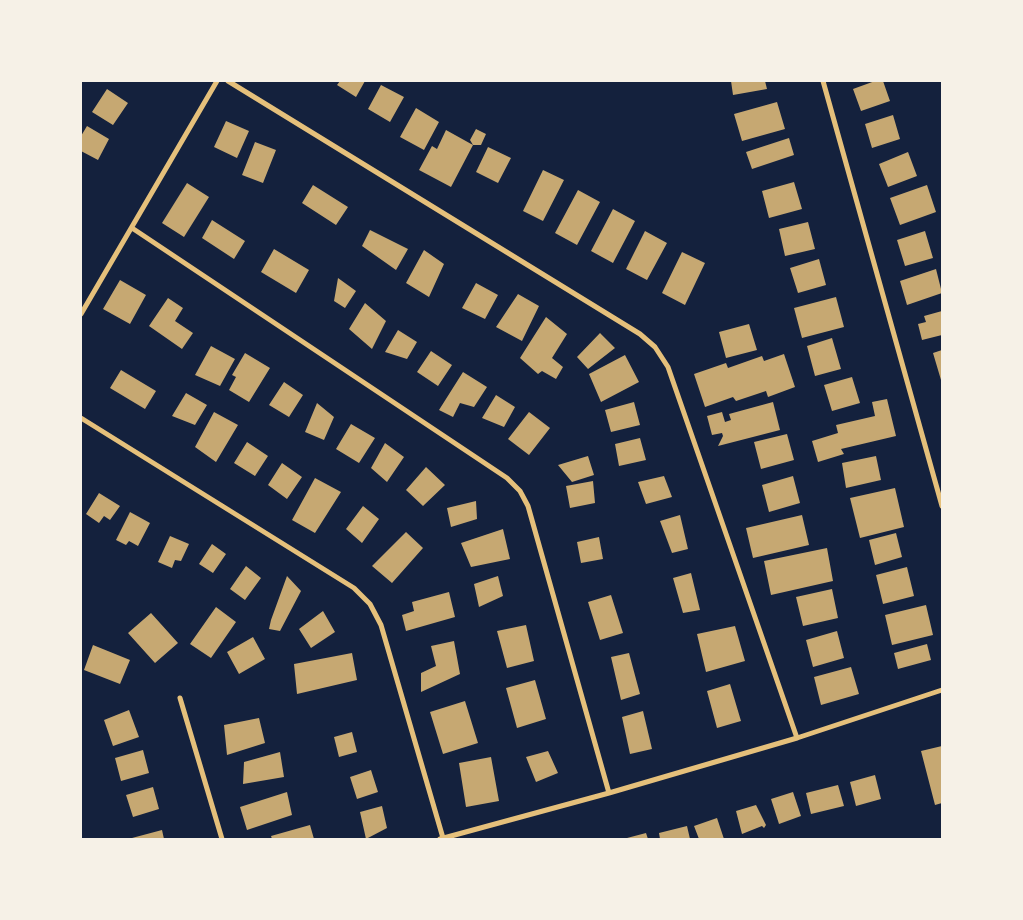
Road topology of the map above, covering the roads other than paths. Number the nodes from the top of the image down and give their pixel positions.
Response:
1 (217, 81) edge
2 (228, 81) edge
3 (823, 81) edge
4 (132, 228) junction
5 (81, 314) edge
6 (81, 418) edge
7 (942, 506) edge
8 (942, 690) edge
9 (180, 698) dead end
10 (797, 738) junction
11 (609, 793) junction
12 (442, 838) edge
13 (222, 839) edge

1 - 4 street
2 - 10 street
3 - 7 street
4 - 5 street
4 - 11 street
6 - 12 street
8 - 10 street
9 - 13 street
10 - 11 street
11 - 12 street

